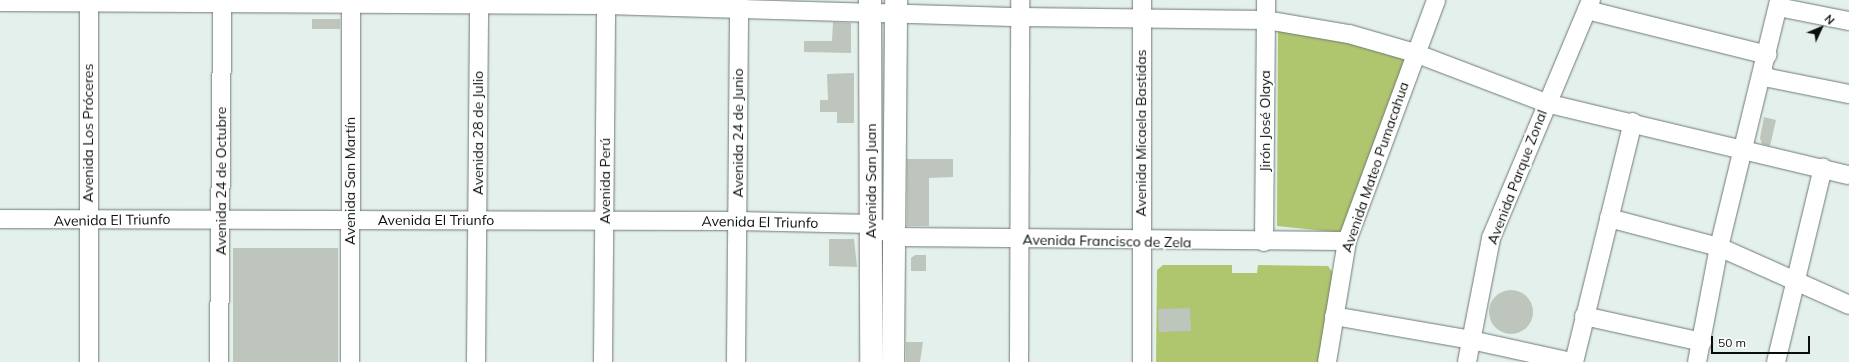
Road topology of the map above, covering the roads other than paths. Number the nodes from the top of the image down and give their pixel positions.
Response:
1 (1142, 0) edge
2 (1266, 0) edge
3 (1436, 0) edge
4 (89, 1) edge
5 (222, 1) edge
6 (351, 1) edge
7 (0, 2) edge
8 (479, 3) edge
9 (606, 3) edge
10 (1778, 3) edge
11 (739, 5) edge
12 (1589, 5) edge
13 (870, 6) edge
14 (896, 6) edge
15 (1020, 9) edge
16 (1142, 18) junction
17 (1266, 20) junction
18 (1849, 21) edge
19 (1415, 53) junction
20 (1767, 56) junction
21 (1763, 73) junction
22 (1849, 94) edge
23 (1546, 103) junction
24 (1633, 122) junction
25 (1744, 149) junction
26 (1823, 168) junction
27 (1849, 175) edge
28 (222, 218) junction
29 (1609, 218) junction
30 (0, 219) edge
31 (350, 220) junction
32 (477, 220) junction
33 (604, 220) junction
34 (737, 221) junction
35 (88, 222) junction
36 (871, 224) junction
37 (895, 237) junction
38 (1019, 240) junction
39 (1347, 241) junction
40 (1141, 242) junction
41 (1264, 242) junction
42 (1719, 247) junction
43 (1795, 280) junction
44 (1849, 306) edge
45 (1334, 316) junction
46 (1584, 316) junction
47 (1471, 340) junction
48 (1702, 342) junction
49 (89, 362) edge
50 (219, 362) edge
51 (350, 362) edge
52 (476, 362) edge
53 (603, 362) edge
54 (736, 362) edge
55 (872, 362) edge
56 (893, 362) edge
57 (1019, 362) edge
58 (1142, 362) edge
59 (1327, 362) edge
60 (1467, 362) edge
61 (1573, 362) edge
62 (1697, 362) edge
63 (1776, 362) edge

1 - 16 street, Avenida Micaela Bastidas
2 - 17 street, Jirón José Olaya
3 - 19 street, Avenida Mateo Pumacahua
4 - 5 street
4 - 7 street
4 - 35 street, Avenida Los Próceres
5 - 6 street
5 - 28 street, Avenida 24 de Octubre
6 - 8 street
6 - 31 street, Avenida San Martín
8 - 9 street
8 - 32 street, Avenida 28 de Julio
9 - 11 street
9 - 33 street, Avenida Perú
10 - 18 street
10 - 20 street
11 - 13 street
11 - 34 street, Avenida 24 de Junio
12 - 20 street
12 - 23 street, Avenida Parque Zonal
13 - 14 street
13 - 36 main road, Avenida San Juan
14 - 15 street
14 - 37 main road, Avenida San Juan
15 - 16 street
15 - 38 street
16 - 17 street
16 - 40 street, Avenida Micaela Bastidas
17 - 19 street
17 - 41 street, Jirón José Olaya
19 - 23 street
19 - 39 street, Avenida Mateo Pumacahua
20 - 21 street
21 - 22 street
21 - 25 street
23 - 24 street
23 - 47 street, Avenida Parque Zonal
24 - 25 street
24 - 29 street
25 - 26 street
25 - 42 street
26 - 27 street
26 - 43 street
28 - 31 street, Avenida El Triunfo
28 - 35 street, Avenida El Triunfo
28 - 50 street, Avenida 24 de Octubre
29 - 42 street
29 - 46 street
30 - 35 street, Avenida El Triunfo
31 - 32 street, Avenida El Triunfo
31 - 51 street, Avenida San Martín
32 - 33 street, Avenida El Triunfo
32 - 52 street, Avenida 28 de Julio
33 - 34 street, Avenida El Triunfo
33 - 53 street, Avenida Perú
34 - 36 street, Avenida El Triunfo
34 - 54 street, Avenida 24 de Junio
35 - 49 street, Avenida Los Próceres
36 - 37 street, Avenida Francisco de Zela
36 - 55 main road, Avenida San Juan
37 - 38 street, Avenida Francisco de Zela
37 - 56 main road, Avenida San Juan
38 - 40 street, Avenida Francisco de Zela
38 - 57 street
39 - 41 street, Avenida Francisco de Zela
39 - 45 street, Avenida Mateo Pumacahua
40 - 41 street, Avenida Francisco de Zela
40 - 58 street, Avenida Micaela Bastidas
42 - 43 street
42 - 48 street
43 - 44 street
43 - 63 street
45 - 47 street
45 - 59 street, Avenida Mateo Pumacahua
46 - 48 street
46 - 61 street
47 - 60 street, Avenida Parque Zonal
47 - 61 street
48 - 62 street

